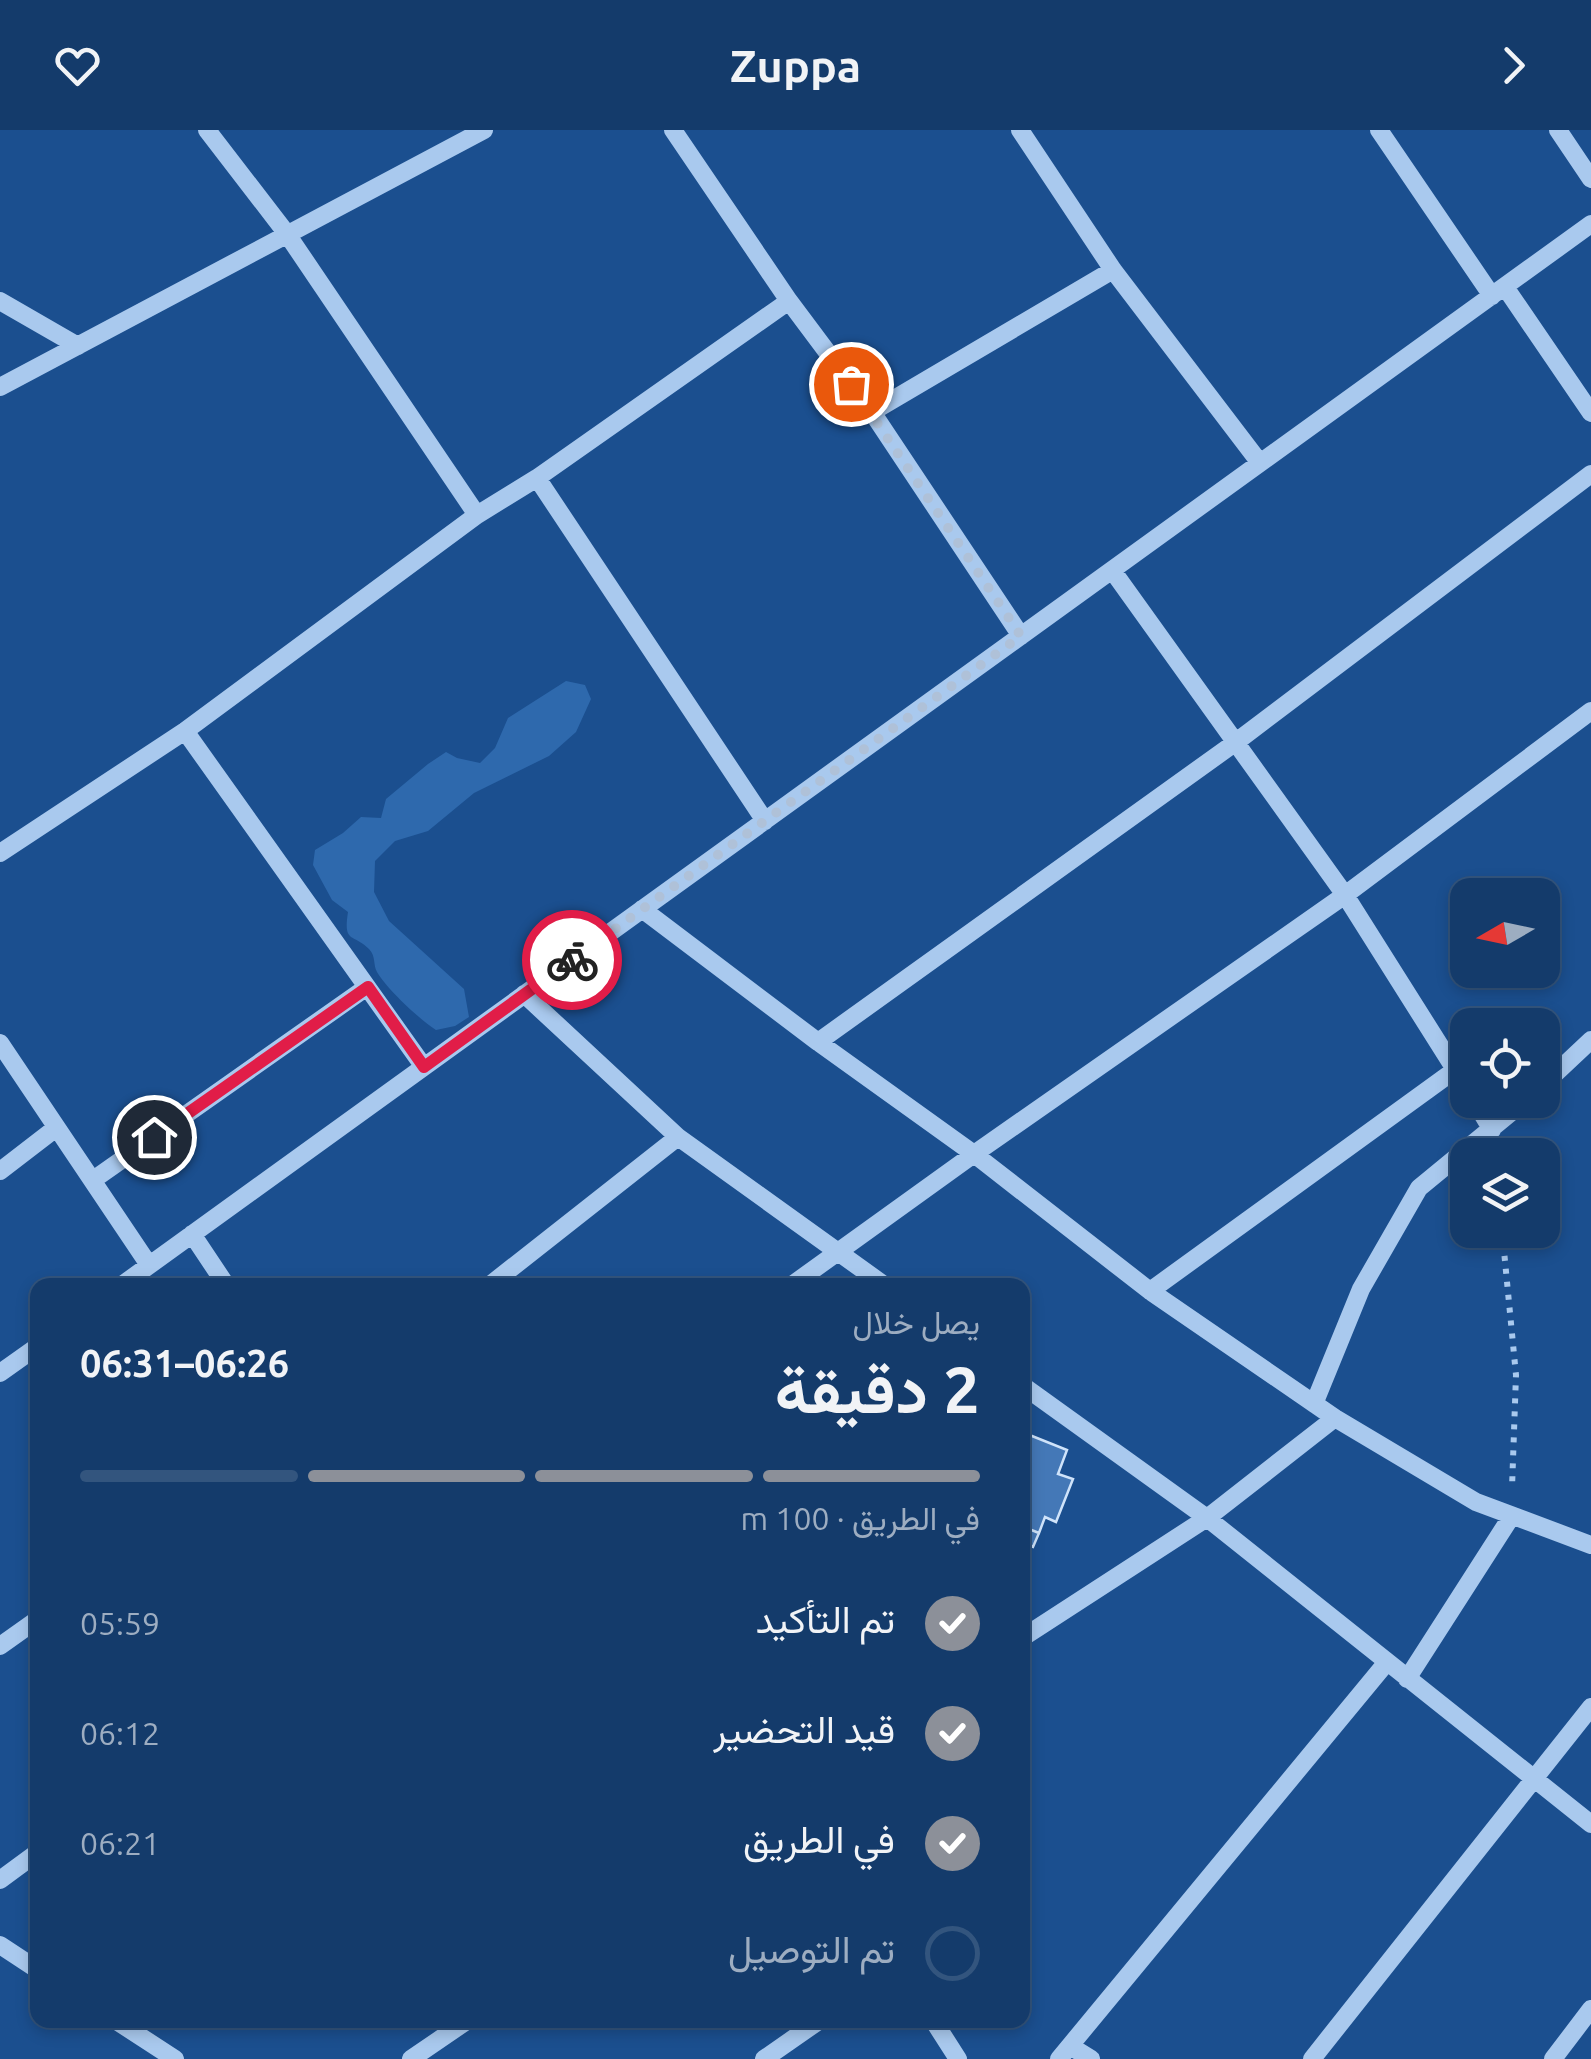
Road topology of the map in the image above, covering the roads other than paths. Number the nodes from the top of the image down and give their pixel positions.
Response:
1 (207, 130) edge
2 (484, 130) edge
3 (673, 130) edge
4 (1020, 130) edge
5 (1379, 130) edge
6 (1558, 130) edge
7 (1591, 179) edge
8 (1591, 224) edge
9 (287, 234) junction
10 (1112, 270) junction
11 (1498, 291) junction
12 (0, 301) edge
13 (789, 301) junction
14 (78, 346) junction
15 (0, 387) edge
16 (872, 412) junction
17 (1591, 412) edge
18 (1260, 463) junction
19 (1591, 474) edge
20 (537, 478) junction
21 (478, 515) junction
22 (1112, 570) junction
23 (1021, 636) junction
24 (1591, 711) edge
25 (184, 732) junction
26 (1236, 742) junction
27 (764, 821) junction
28 (0, 853) edge
29 (1344, 895) junction
30 (642, 909) junction
31 (368, 987) junction
32 (524, 994) junction
33 (1591, 1040) edge
34 (818, 1042) junction
35 (0, 1043) edge
36 (1450, 1062) edge
37 (424, 1067) junction
38 (1560, 1069) edge
39 (1450, 1074) edge
40 (1485, 1118) edge
41 (1506, 1118) edge
42 (56, 1128) junction
43 (1492, 1130) junction
44 (678, 1136) junction
45 (974, 1154) junction
46 (0, 1171) edge
47 (93, 1180) junction
48 (192, 1234) junction
49 (839, 1253) junction
50 (149, 1266) junction
51 (132, 1278) edge
52 (221, 1278) edge
53 (499, 1278) edge
54 (802, 1278) edge
55 (874, 1278) edge
56 (1150, 1291) junction
57 (30, 1352) edge
58 (0, 1373) edge
59 (1030, 1391) edge
60 (1314, 1404) junction
61 (1335, 1418) junction
62 (1512, 1516) junction
63 (1207, 1518) junction
64 (1591, 1544) edge
65 (30, 1625) edge
66 (1030, 1633) edge
67 (0, 1646) edge
68 (1387, 1662) junction
69 (1407, 1679) junction
70 (1591, 1707) edge
71 (1536, 1779) junction
72 (1591, 1824) edge
73 (30, 1858) edge
74 (0, 1880) edge
75 (0, 1945) edge
76 (30, 1965) edge
77 (1591, 2010) edge
78 (135, 2028) edge
79 (456, 2028) edge
80 (809, 2028) edge
81 (937, 2028) edge
82 (1064, 2052) edge
83 (175, 2059) edge
84 (411, 2059) edge
85 (764, 2059) edge
86 (958, 2059) edge
87 (1090, 2059) edge
88 (1312, 2059) edge
89 (1553, 2059) edge

1 - 9 street
2 - 9 street
3 - 13 street
4 - 10 street
5 - 11 street
6 - 7 street
8 - 11 street
9 - 14 street
9 - 21 street
10 - 16 street
10 - 18 street
11 - 17 street
11 - 18 street
12 - 14 street
13 - 16 street
13 - 20 street
14 - 15 street
16 - 23 street
18 - 22 street
19 - 26 street
20 - 21 street
20 - 27 street
21 - 25 street
22 - 23 street
22 - 26 street
23 - 27 street
24 - 29 street
25 - 28 street
25 - 31 street
26 - 29 street
26 - 34 street
27 - 30 street
29 - 36 street
29 - 45 street
30 - 32 street
30 - 34 street
31 - 37 street
31 - 47 street
32 - 37 street
32 - 44 street
33 - 38 street
34 - 45 street
35 - 42 street
37 - 48 street
39 - 56 street
40 - 43 street
41 - 43 street
42 - 46 street
42 - 47 street
43 - 60 street
44 - 49 street
44 - 53 street
45 - 49 street
45 - 56 street
47 - 50 street
48 - 50 street
48 - 52 street
49 - 54 street
49 - 55 street
50 - 51 street
56 - 60 street
57 - 58 street
59 - 63 street
60 - 61 street
61 - 62 street
61 - 63 street
62 - 64 street
62 - 69 street
63 - 66 street
63 - 68 street
65 - 67 street
68 - 69 street
68 - 82 street
69 - 71 street
70 - 71 street
71 - 72 street
71 - 88 street
73 - 74 street
75 - 76 street
77 - 89 street
78 - 83 street
79 - 84 street
80 - 85 street
81 - 86 street
82 - 87 street

